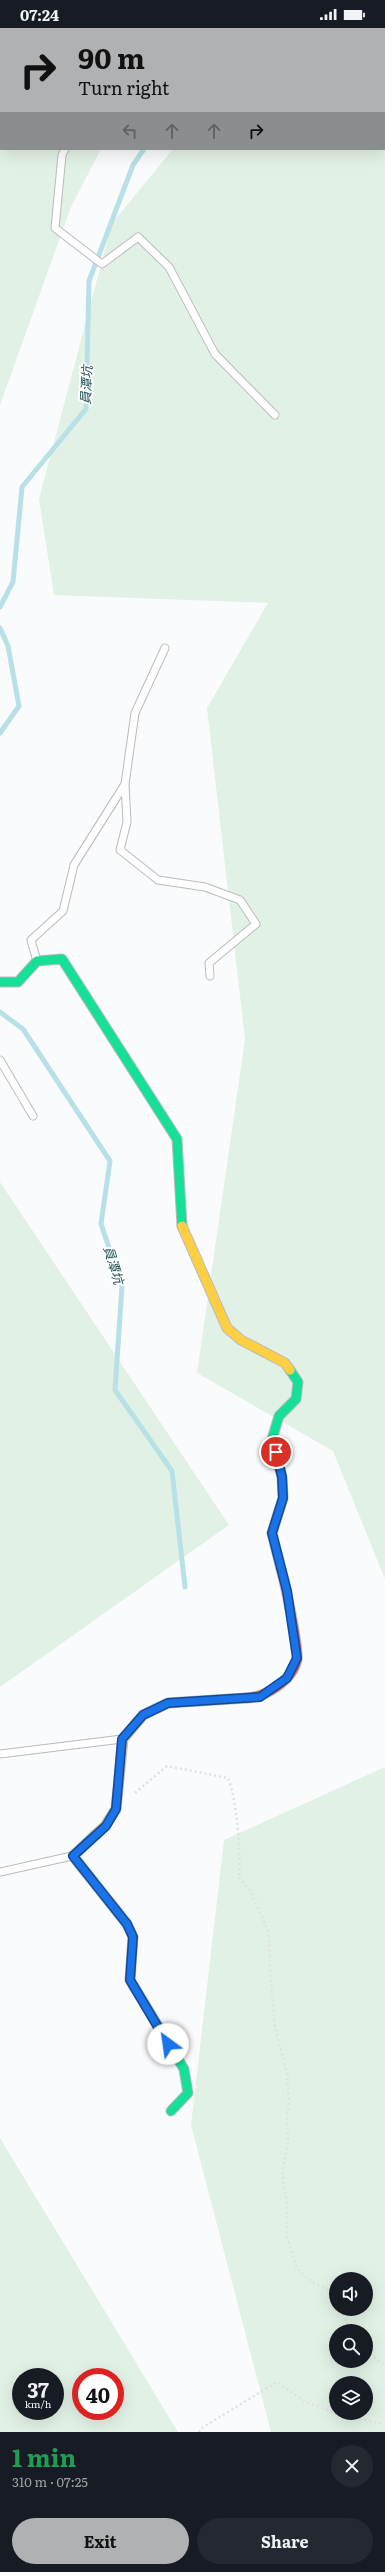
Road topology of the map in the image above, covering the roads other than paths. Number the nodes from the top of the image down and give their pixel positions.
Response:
1 (64, 150) edge
2 (275, 414) dead end
3 (165, 648) dead end
4 (125, 784) junction
5 (37, 961) junction
6 (210, 976) dead end
7 (1, 983) edge
8 (0, 1060) edge
9 (33, 1116) dead end
10 (122, 1739) junction
11 (0, 1754) edge
12 (73, 1856) junction
13 (0, 1872) edge
14 (171, 2111) dead end

1 - 2 lane
3 - 4 lane
4 - 5 lane
4 - 6 lane
5 - 7 street
5 - 10 street
8 - 9 lane
10 - 11 lane
10 - 12 street
12 - 13 lane
12 - 14 street

